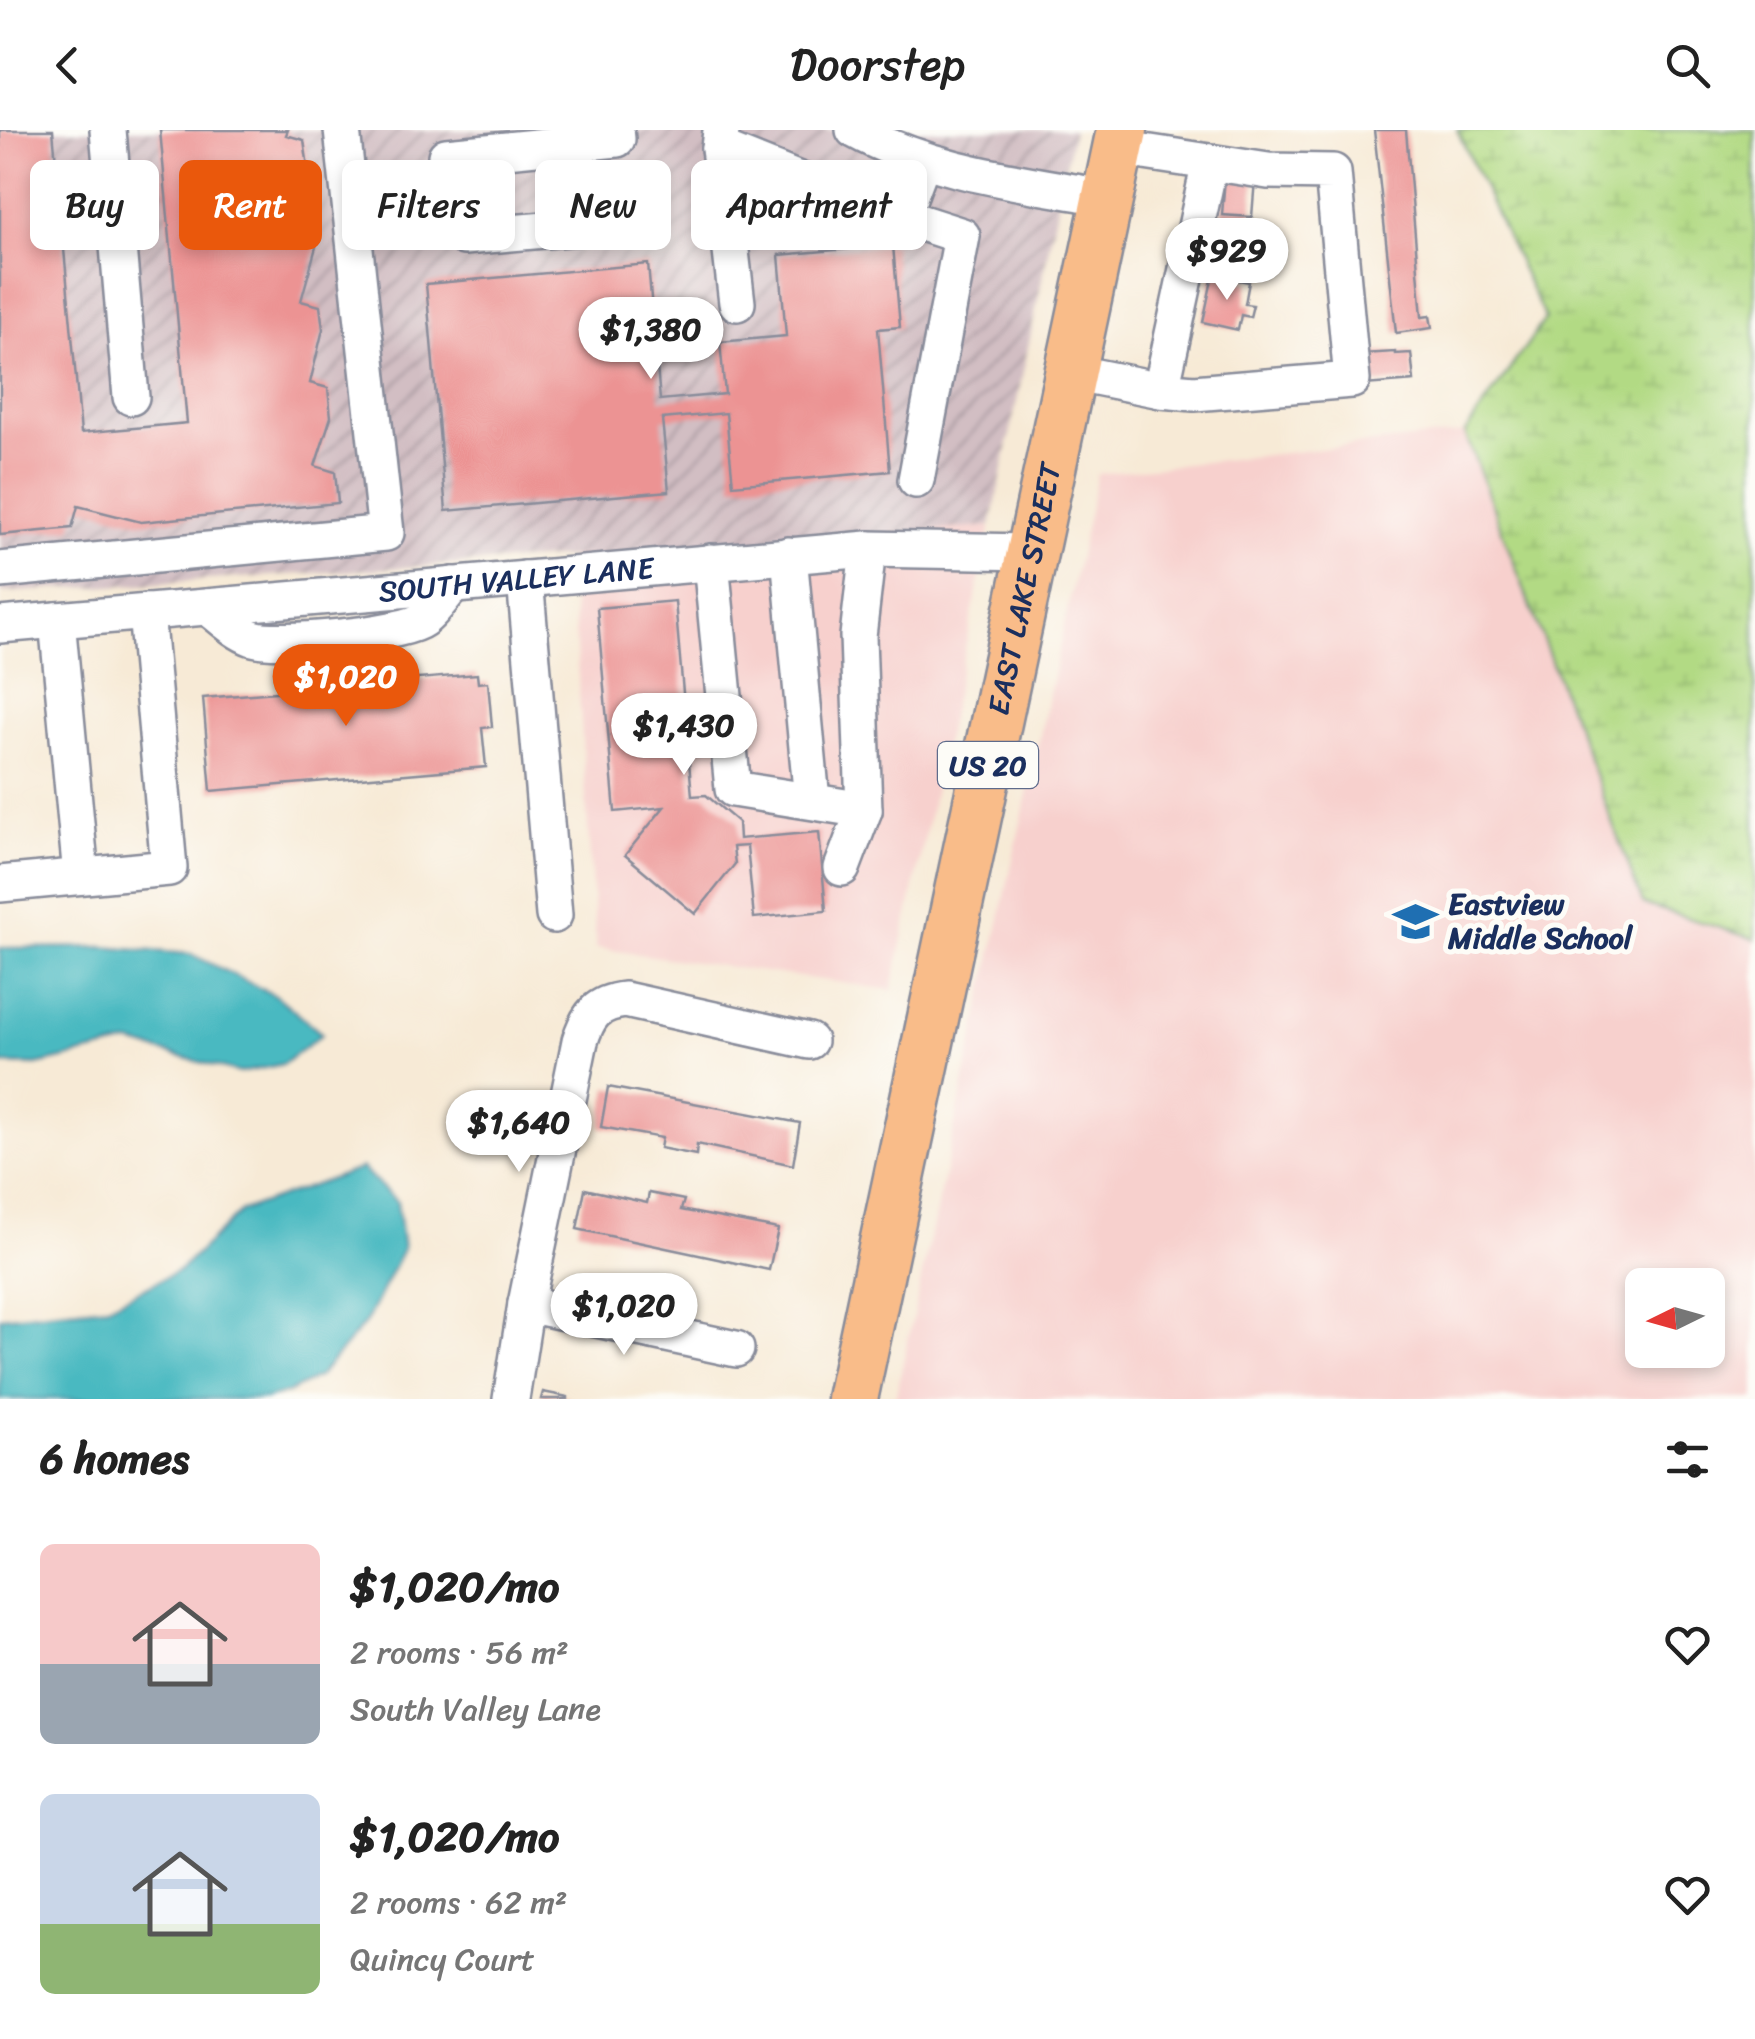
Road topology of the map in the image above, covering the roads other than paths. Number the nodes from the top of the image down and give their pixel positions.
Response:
1 (108, 130) edge
2 (342, 130) edge
3 (616, 130) edge
4 (854, 130) edge
5 (720, 139) edge
6 (1120, 139) edge
7 (574, 144) junction
8 (446, 156) dead end
9 (764, 160) edge
10 (923, 160) edge
11 (927, 161) edge
12 (1210, 162) junction
13 (1108, 198) junction
14 (927, 224) edge
15 (515, 233) edge
16 (736, 302) dead end
17 (1072, 372) junction
18 (1161, 390) junction
19 (131, 397) dead end
20 (916, 480) dead end
21 (868, 549) junction
22 (1033, 552) junction
23 (788, 556) junction
24 (711, 562) junction
25 (0, 570) edge
26 (526, 579) junction
27 (146, 612) junction
28 (57, 620) junction
29 (0, 626) edge
30 (812, 801) junction
31 (864, 810) junction
32 (842, 868) dead end
33 (81, 876) junction
34 (0, 884) edge
35 (554, 915) dead end
36 (809, 1042) dead end
37 (526, 1304) junction
38 (736, 1349) dead end
39 (511, 1399) edge
40 (852, 1399) edge

1 - 19 street
2 - 25 street
3 - 7 street
4 - 10 street
5 - 9 street
5 - 16 street
6 - 12 street
6 - 13 highway, EAST LAKE STREET / US 20
7 - 8 street
7 - 15 street
11 - 13 street
12 - 18 street
12 - 18 street
13 - 17 highway, EAST LAKE STREET / US 20
14 - 20 street
17 - 18 street
17 - 22 highway, EAST LAKE STREET / US 20
21 - 22 street, SOUTH VALLEY LANE
21 - 23 street, SOUTH VALLEY LANE
21 - 31 street
22 - 40 highway, EAST LAKE STREET / US 20
23 - 24 street, SOUTH VALLEY LANE
23 - 30 street
24 - 26 street, SOUTH VALLEY LANE
24 - 30 street
26 - 27 street, SOUTH VALLEY LANE
26 - 35 street
27 - 28 street, SOUTH VALLEY LANE
27 - 33 street
28 - 29 street, SOUTH VALLEY LANE
28 - 33 street
30 - 31 street
31 - 32 street
33 - 34 street
36 - 37 street
37 - 38 street
37 - 39 street

